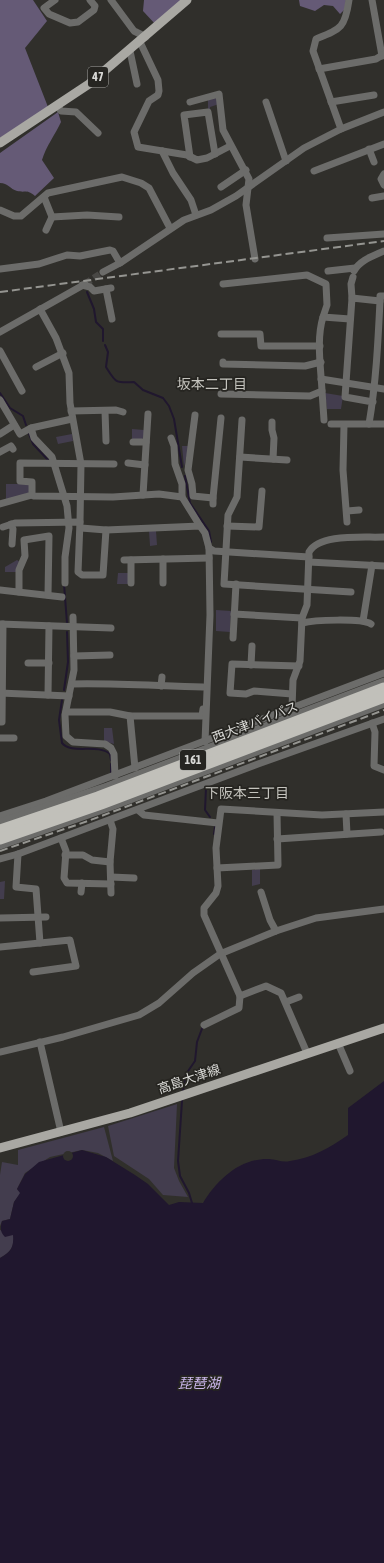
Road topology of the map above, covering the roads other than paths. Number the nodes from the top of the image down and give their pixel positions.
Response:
1 (55, 0) edge
2 (90, 0) edge
3 (111, 0) edge
4 (187, 0) edge
5 (349, 0) edge
6 (372, 0) edge
7 (143, 39) junction
8 (130, 50) junction
9 (383, 55) edge
10 (319, 69) junction
11 (137, 84) dead end
12 (374, 94) dead end
13 (190, 102) dead end
14 (266, 102) dead end
15 (331, 102) junction
16 (57, 105) junction
17 (384, 112) edge
18 (341, 129) junction
19 (98, 133) dead end
20 (0, 143) edge
21 (384, 144) edge
22 (230, 146) junction
23 (369, 149) junction
24 (162, 151) junction
25 (215, 154) junction
26 (190, 157) junction
27 (286, 161) junction
28 (374, 162) dead end
29 (246, 170) junction
30 (314, 171) dead end
31 (384, 174) edge
32 (384, 185) edge
33 (221, 187) dead end
34 (249, 187) junction
35 (384, 196) edge
36 (44, 197) junction
37 (372, 198) dead end
38 (0, 210) edge
39 (196, 215) junction
40 (52, 217) junction
41 (119, 217) dead end
42 (170, 228) junction
43 (46, 230) dead end
44 (384, 234) edge
45 (327, 238) dead end
46 (384, 251) edge
47 (255, 259) dead end
48 (120, 263) junction
49 (0, 269) edge
50 (328, 271) dead end
51 (103, 272) tunnel mouth
52 (354, 272) junction
53 (223, 284) dead end
54 (352, 298) junction
55 (382, 298) edge
56 (40, 309) junction
57 (323, 317) junction
58 (112, 319) dead end
59 (350, 319) junction
60 (0, 332) edge
61 (381, 332) edge
62 (221, 334) dead end
63 (320, 346) junction
64 (0, 352) edge
65 (63, 354) junction
66 (2, 360) edge
67 (321, 362) junction
68 (222, 363) dead end
69 (36, 368) dead end
70 (321, 379) junction
71 (347, 383) junction
72 (375, 387) junction
73 (384, 389) edge
74 (22, 391) dead end
75 (322, 391) junction
76 (221, 394) dead end
77 (0, 400) edge
78 (373, 402) junction
79 (2, 409) edge
80 (71, 411) junction
81 (106, 411) junction
82 (124, 412) dead end
83 (148, 414) dead end
84 (195, 415) dead end
85 (221, 418) dead end
86 (72, 419) junction
87 (242, 420) dead end
88 (324, 420) dead end
89 (272, 422) dead end
90 (331, 424) dead end
91 (369, 424) junction
92 (384, 424) edge
93 (14, 425) junction
94 (344, 425) junction
95 (31, 428) junction
96 (0, 434) edge
97 (171, 438) dead end
98 (106, 441) dead end
99 (133, 442) dead end
100 (146, 442) junction
101 (13, 449) dead end
102 (0, 452) edge
103 (240, 457) junction
104 (273, 459) junction
105 (287, 460) dead end
106 (128, 463) dead end
107 (53, 464) junction
108 (81, 464) junction
109 (114, 464) dead end
110 (145, 465) junction
111 (188, 470) junction
112 (178, 473) junction
113 (262, 491) dead end
114 (32, 495) junction
115 (143, 495) junction
116 (64, 496) junction
117 (81, 496) junction
118 (182, 497) junction
119 (0, 504) edge
120 (359, 510) dead end
121 (347, 511) junction
122 (69, 522) junction
123 (347, 522) dead end
124 (11, 524) junction
125 (80, 525) junction
126 (200, 526) junction
127 (227, 526) junction
128 (3, 527) dead end
129 (106, 530) junction
130 (384, 537) edge
131 (18, 541) dead end
132 (209, 548) junction
133 (226, 552) junction
134 (206, 558) junction
135 (163, 559) junction
136 (309, 560) junction
137 (372, 565) junction
138 (384, 566) edge
139 (65, 583) dead end
140 (131, 583) dead end
141 (163, 583) dead end
142 (205, 584) dead end
143 (236, 584) junction
144 (307, 588) junction
145 (0, 590) edge
146 (19, 592) junction
147 (351, 592) dead end
148 (48, 595) junction
149 (62, 597) dead end
150 (234, 614) junction
151 (73, 617) dead end
152 (302, 620) junction
153 (363, 621) junction
154 (2, 624) edge
155 (371, 624) dead end
156 (49, 626) junction
157 (73, 627) junction
158 (111, 628) dead end
159 (233, 638) dead end
160 (252, 646) dead end
161 (110, 655) dead end
162 (74, 656) junction
163 (1, 661) edge
164 (28, 663) dead end
165 (49, 663) junction
166 (251, 665) junction
167 (299, 666) junction
168 (384, 673) edge
169 (162, 677) dead end
170 (203, 678) dead end
171 (384, 681) edge
172 (371, 682) junction
173 (72, 684) junction
174 (161, 686) junction
175 (203, 687) junction
176 (384, 688) edge
177 (350, 690) junction
178 (1, 693) edge
179 (292, 694) junction
180 (48, 695) junction
181 (69, 696) junction
182 (383, 703) edge
183 (292, 708) junction
184 (66, 712) junction
185 (130, 716) junction
186 (384, 719) edge
187 (0, 722) edge
188 (372, 723) junction
189 (0, 738) edge
190 (14, 738) dead end
191 (205, 742) junction
192 (194, 749) junction
193 (135, 768) junction
194 (384, 770) edge
195 (204, 772) junction
196 (115, 776) junction
197 (106, 783) junction
198 (204, 785) junction
199 (114, 806) junction
200 (138, 810) junction
201 (384, 812) edge
202 (277, 813) junction
203 (346, 814) junction
204 (0, 816) edge
205 (119, 817) junction
206 (110, 820) junction
207 (0, 822) edge
208 (218, 823) junction
209 (0, 830) edge
210 (381, 832) dead end
211 (347, 834) junction
212 (0, 838) edge
213 (61, 838) junction
214 (277, 839) junction
215 (0, 846) edge
216 (18, 854) junction
217 (65, 855) junction
218 (0, 859) edge
219 (110, 862) junction
220 (217, 868) junction
221 (134, 878) dead end
222 (111, 880) junction
223 (82, 883) junction
224 (82, 892) dead end
225 (261, 892) dead end
226 (111, 893) dead end
227 (384, 909) edge
228 (38, 917) junction
229 (46, 917) dead end
230 (0, 918) edge
231 (276, 931) junction
232 (40, 943) junction
233 (0, 947) edge
234 (220, 954) junction
235 (33, 972) dead end
236 (240, 996) junction
237 (299, 997) dead end
238 (286, 1002) junction
239 (204, 1025) dead end
240 (384, 1028) edge
241 (40, 1042) junction
242 (338, 1043) junction
243 (0, 1052) edge
244 (307, 1053) junction
245 (350, 1071) dead end
246 (61, 1132) junction
247 (0, 1148) edge

1 - 2 street
3 - 7 street
4 - 7 main road, 47
5 - 10 street
6 - 9 street
7 - 8 main road, 47
7 - 24 street
8 - 11 street
8 - 16 main road, 47
9 - 10 street
10 - 15 street
12 - 15 street
13 - 22 street
14 - 27 street
15 - 18 street
16 - 19 street
16 - 20 main road, 47
17 - 18 street
18 - 27 street
21 - 23 street
22 - 25 street
22 - 29 street
23 - 28 street
23 - 30 street
24 - 26 street
24 - 39 street
25 - 26 street
25 - 26 street
27 - 34 street
29 - 33 street
29 - 34 street
31 - 32 street
34 - 39 street
34 - 47 street
35 - 37 street
36 - 38 street
36 - 40 street
36 - 42 street
39 - 42 street
40 - 41 street
40 - 43 street
42 - 48 street
44 - 45 street
46 - 52 street
48 - 49 street
48 - 51 street
50 - 52 street
52 - 54 street
53 - 57 street
54 - 55 street
54 - 59 street
55 - 61 street
56 - 58 street
56 - 60 street
56 - 65 street
57 - 59 street
57 - 63 street
59 - 71 street
61 - 72 street
62 - 63 street
63 - 67 street
64 - 66 street
65 - 69 street
65 - 80 street
66 - 74 street
67 - 68 street
67 - 70 street
70 - 71 street
70 - 75 street
71 - 72 street
71 - 78 street
72 - 73 street
72 - 78 street
75 - 76 street
75 - 88 street
77 - 79 street
78 - 91 street
79 - 93 street
80 - 81 street
80 - 86 street
81 - 82 street
81 - 98 street
83 - 100 street
84 - 111 street
85 - 111 street
86 - 95 street
86 - 108 street
87 - 103 street
89 - 104 street
90 - 94 street
91 - 92 street
91 - 94 street
93 - 95 street
93 - 96 street
94 - 121 street
95 - 107 street
97 - 112 street
99 - 100 street
100 - 110 street
101 - 102 street
103 - 104 street
103 - 127 street
104 - 105 street
106 - 110 street
107 - 108 street
107 - 114 street
107 - 116 street
108 - 109 street
108 - 117 street
110 - 115 street
111 - 112 street
112 - 118 street
113 - 127 street
114 - 116 street
114 - 119 street
115 - 117 street
115 - 118 street
116 - 117 street
116 - 122 street
117 - 125 street
118 - 126 street
120 - 121 street
121 - 123 street
122 - 124 street
122 - 125 street
122 - 139 street
124 - 128 street
124 - 131 street
125 - 129 street
125 - 129 street
126 - 129 street
126 - 132 street
127 - 133 street
130 - 136 street
132 - 133 street
132 - 134 street
133 - 136 street
133 - 143 street
134 - 135 street
134 - 142 street
134 - 191 street
135 - 140 street
135 - 141 street
136 - 137 street
136 - 144 street
137 - 138 street
137 - 153 street
143 - 144 street
143 - 150 street
144 - 147 street
144 - 152 street
145 - 146 street
146 - 148 street
146 - 148 street
148 - 149 street
150 - 152 street
150 - 159 street
151 - 157 street
152 - 153 street
152 - 167 street
153 - 155 street
154 - 156 street
154 - 163 street
156 - 157 street
156 - 165 street
157 - 158 street
157 - 162 street
160 - 166 street
161 - 162 street
162 - 173 street
163 - 178 street
164 - 165 street
165 - 180 street
166 - 167 street
166 - 179 street
167 - 179 street
168 - 172 street
169 - 174 street
170 - 175 street
171 - 172 street
172 - 177 street
172 - 182 street
173 - 174 street
173 - 181 street
174 - 175 street
175 - 185 street
176 - 209 highway, 西大津バイパス / 161
177 - 183 street
177 - 192 street
178 - 180 street
178 - 187 street
179 - 183 street
180 - 181 street
181 - 184 street
182 - 186 street
182 - 195 street
182 - 212 highway, 西大津バイパス / 161
183 - 191 street
184 - 185 street
184 - 196 street
185 - 193 street
186 - 188 street
188 - 194 street
188 - 198 street
189 - 190 street
191 - 192 street
192 - 193 street
192 - 195 street
192 - 197 street
193 - 196 street
195 - 198 street
195 - 199 street
196 - 197 street
197 - 199 street
197 - 204 street
197 - 207 street
198 - 200 street
199 - 205 street
199 - 215 street
200 - 205 street
200 - 208 street
201 - 203 street
202 - 203 street
202 - 208 street
202 - 214 street
203 - 211 street
205 - 206 street
206 - 213 street
206 - 219 street
208 - 220 street
210 - 211 street
211 - 214 street
213 - 216 street
213 - 217 street
214 - 220 street
216 - 218 street
216 - 228 street
217 - 219 street
217 - 223 street
219 - 222 street
220 - 234 street
221 - 222 street
222 - 223 street
222 - 226 street
223 - 224 street
225 - 231 street
227 - 231 street
228 - 229 street
228 - 230 street
228 - 232 street
231 - 234 street
232 - 233 street
232 - 235 street
234 - 236 street
234 - 241 street
236 - 238 street
236 - 239 street
237 - 238 street
238 - 244 street
240 - 242 main road, 高島大津線
241 - 243 street
241 - 246 street
242 - 244 main road, 高島大津線
242 - 245 street
244 - 246 main road, 高島大津線
246 - 247 main road, 高島大津線

